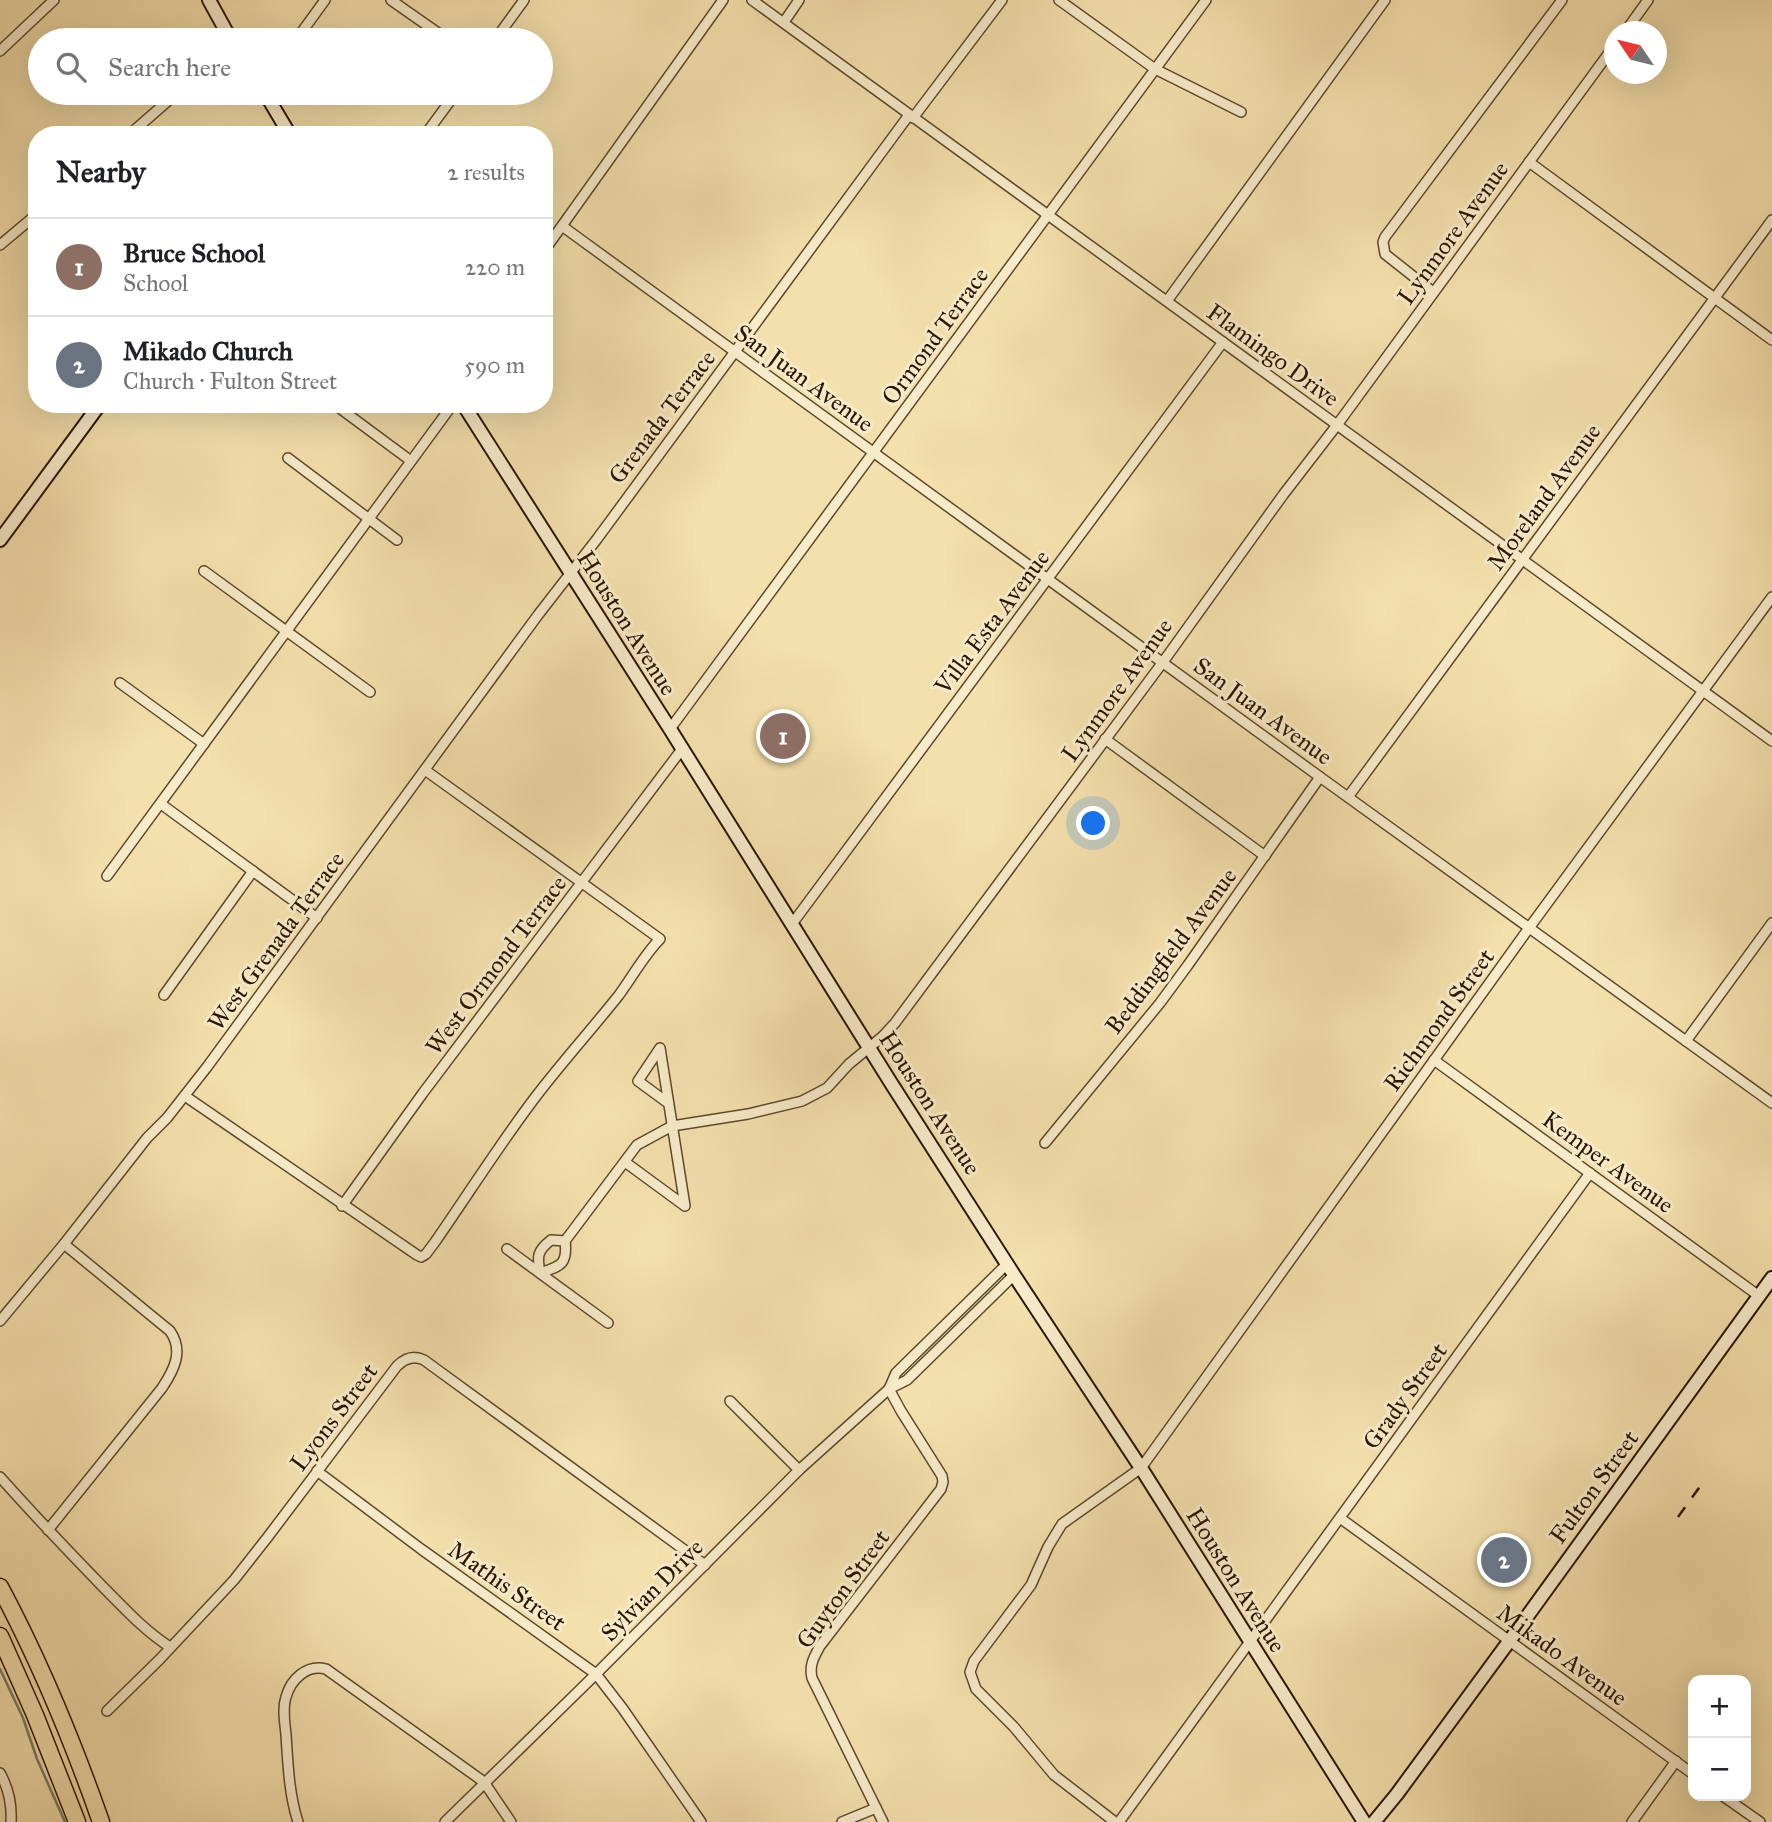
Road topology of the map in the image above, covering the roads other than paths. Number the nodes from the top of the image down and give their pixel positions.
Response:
1 (54, 0) edge
2 (209, 0) edge
3 (325, 0) edge
4 (391, 0) edge
5 (524, 0) edge
6 (723, 0) edge
7 (752, 0) edge
8 (799, 0) edge
9 (1002, 0) edge
10 (1059, 0) edge
11 (1206, 0) edge
12 (1385, 0) edge
13 (1562, 0) edge
14 (1648, 0) edge
15 (1633, 21) edge
16 (783, 22) junction
17 (224, 28) edge
18 (305, 28) edge
19 (432, 28) edge
20 (504, 28) edge
21 (0, 51) edge
22 (1604, 61) edge
23 (1156, 69) junction
24 (163, 105) edge
25 (272, 105) edge
26 (447, 105) edge
27 (1241, 112) dead end
28 (911, 116) junction
29 (139, 126) edge
30 (285, 126) edge
31 (432, 126) edge
32 (1529, 162) junction
33 (1048, 214) junction
34 (1772, 220) edge
35 (28, 222) edge
36 (562, 226) junction
37 (553, 238) edge
38 (0, 245) edge
39 (1433, 292) junction
40 (1714, 298) junction
41 (1167, 301) junction
42 (1772, 340) edge
43 (1223, 342) junction
44 (735, 352) junction
45 (93, 413) edge
46 (346, 413) edge
47 (446, 413) edge
48 (469, 413) edge
49 (1337, 425) junction
50 (874, 452) junction
51 (288, 458) dead end
52 (411, 461) junction
53 (369, 519) junction
54 (0, 540) edge
55 (397, 540) dead end
56 (1522, 560) junction
57 (204, 571) dead end
58 (571, 573) junction
59 (1049, 579) junction
60 (1772, 597) edge
61 (286, 631) junction
62 (1163, 662) junction
63 (120, 683) dead end
64 (1703, 691) junction
65 (370, 692) dead end
66 (670, 729) junction
67 (1105, 738) junction
68 (1772, 741) edge
69 (204, 744) junction
70 (682, 749) junction
71 (425, 770) junction
72 (1320, 777) junction
73 (1348, 797) junction
74 (161, 804) junction
75 (1265, 856) junction
76 (253, 871) junction
77 (107, 876) dead end
78 (582, 882) junction
79 (317, 918) junction
80 (1772, 923) edge
81 (792, 924) junction
82 (1529, 928) junction
83 (164, 995) dead end
84 (1686, 1041) junction
85 (869, 1047) junction
86 (1434, 1060) junction
87 (185, 1096) junction
88 (668, 1103) junction
89 (1772, 1103) edge
90 (672, 1126) junction
91 (1045, 1143) dead end
92 (625, 1162) junction
93 (1590, 1173) junction
94 (342, 1206) junction
95 (565, 1241) junction
96 (64, 1244) junction
97 (507, 1249) dead end
98 (1011, 1270) junction
99 (540, 1273) junction
100 (1772, 1278) edge
101 (1759, 1296) junction
102 (0, 1321) edge
103 (608, 1323) dead end
104 (889, 1389) junction
105 (730, 1401) dead end
106 (1141, 1468) junction
107 (799, 1470) junction
108 (317, 1471) junction
109 (0, 1477) edge
110 (1340, 1518) junction
111 (48, 1530) junction
112 (705, 1565) junction
113 (0, 1587) edge
114 (0, 1636) edge
115 (1510, 1640) junction
116 (1251, 1641) junction
117 (170, 1647) junction
118 (596, 1674) junction
119 (107, 1711) dead end
120 (1676, 1761) junction
121 (1688, 1770) edge
122 (0, 1773) edge
123 (484, 1782) junction
124 (1730, 1801) edge
125 (876, 1808) junction
126 (11, 1822) edge
127 (77, 1822) edge
128 (102, 1822) edge
129 (299, 1822) edge
130 (445, 1822) edge
131 (511, 1822) edge
132 (701, 1822) edge
133 (842, 1822) edge
134 (883, 1822) edge
135 (1117, 1822) edge
136 (1364, 1822) edge
137 (1374, 1822) edge
138 (1632, 1822) edge
139 (1759, 1822) edge

1 - 21 street
2 - 17 street
3 - 18 street
4 - 19 street
5 - 20 street
6 - 36 street
7 - 16 street, Flamingo Drive
8 - 16 street
9 - 28 street, Grenada Terrace
10 - 23 street
11 - 23 street, Ormond Terrace
12 - 41 street
13 - 39 street
14 - 15 street
16 - 28 street, Flamingo Drive
22 - 32 street, Lynmore Avenue
23 - 27 street
23 - 33 street, Ormond Terrace
24 - 29 street
25 - 30 street
26 - 31 street
28 - 33 street, Flamingo Drive
28 - 44 street, Grenada Terrace
32 - 39 street, Lynmore Avenue
32 - 40 street
33 - 41 street, Flamingo Drive
33 - 50 street, Ormond Terrace
34 - 40 street, Moreland Avenue
35 - 38 street
36 - 37 street
36 - 44 street, San Juan Avenue
39 - 49 street, Lynmore Avenue
40 - 42 street
40 - 56 street, Moreland Avenue
41 - 43 street, Flamingo Drive
43 - 49 street, Flamingo Drive
43 - 59 street, Villa Esta Avenue
44 - 50 street, San Juan Avenue
44 - 58 street, Grenada Terrace
45 - 54 street
46 - 52 street
47 - 52 street
48 - 58 street, Houston Avenue
49 - 56 street, Flamingo Drive
49 - 62 street, Lynmore Avenue
50 - 59 street, San Juan Avenue
50 - 66 street, Ormond Terrace
51 - 53 street
52 - 53 street
53 - 55 street
53 - 61 street
56 - 64 street, Flamingo Drive
56 - 73 street, Moreland Avenue
57 - 61 street
58 - 66 street, Houston Avenue
58 - 71 street, West Grenada Terrace
59 - 62 street, San Juan Avenue
59 - 81 street, Villa Esta Avenue
60 - 64 street, Richmond Street
61 - 65 street
61 - 69 street
62 - 67 street, Lynmore Avenue
62 - 72 street, San Juan Avenue
63 - 69 street
64 - 68 street, Flamingo Drive
64 - 82 street, Richmond Street
66 - 70 street, Houston Avenue
67 - 75 street
67 - 85 street, Lynmore Avenue
69 - 74 street
70 - 78 street, West Ormond Terrace
70 - 81 street, Houston Avenue
71 - 78 street
71 - 79 street, West Grenada Terrace
72 - 73 street, San Juan Avenue
72 - 75 street, Beddingfield Avenue
73 - 82 street, San Juan Avenue
74 - 76 street
74 - 77 street
75 - 91 street, Beddingfield Avenue
76 - 79 street
76 - 83 street
78 - 94 street, West Ormond Terrace
78 - 94 street
79 - 87 street, West Grenada Terrace
80 - 84 street
81 - 85 street, Houston Avenue
82 - 84 street, San Juan Avenue
82 - 86 street, Richmond Street
84 - 89 street, San Juan Avenue
85 - 90 street, Lynmore Avenue
85 - 98 street, Houston Avenue
86 - 93 street, Kemper Avenue
86 - 106 street, Richmond Street
87 - 94 street
87 - 96 street, West Grenada Terrace
88 - 88 street
88 - 90 street
90 - 92 street, Lynmore Avenue
90 - 92 street
92 - 95 street, Lynmore Avenue
93 - 101 street, Kemper Avenue
93 - 110 street, Grady Street
95 - 99 street, Lynmore Avenue
95 - 99 street, Lynmore Avenue
96 - 102 street, West Grenada Terrace
96 - 111 street
97 - 99 street
98 - 104 street, Sylvian Drive
98 - 106 street, Houston Avenue
99 - 103 street
100 - 101 street, Fulton Street
101 - 115 street, Fulton Street
104 - 107 street, Sylvian Drive
104 - 125 street, Guyton Street
105 - 107 street
106 - 116 street, Houston Avenue
106 - 135 street
107 - 112 street, Sylvian Drive
108 - 112 street, Lyons Street
108 - 117 street, Lyons Street
108 - 118 street, Mathis Street
109 - 111 street
110 - 115 street, Mikado Avenue
110 - 116 street, Grady Street
111 - 117 street
112 - 118 street, Sylvian Drive
113 - 128 highway
114 - 127 highway
115 - 120 street, Mikado Avenue
115 - 137 street, Fulton Street
116 - 135 street, Grady Street
116 - 136 street, Houston Avenue
117 - 119 street, Lyons Street
118 - 123 street, Sylvian Drive
118 - 132 street, Mathis Street
120 - 121 street, Mikado Avenue
120 - 138 street
122 - 126 street
123 - 129 street
123 - 130 street, Sylvian Drive
123 - 131 street
124 - 139 street
125 - 133 street
125 - 134 street, Guyton Street

